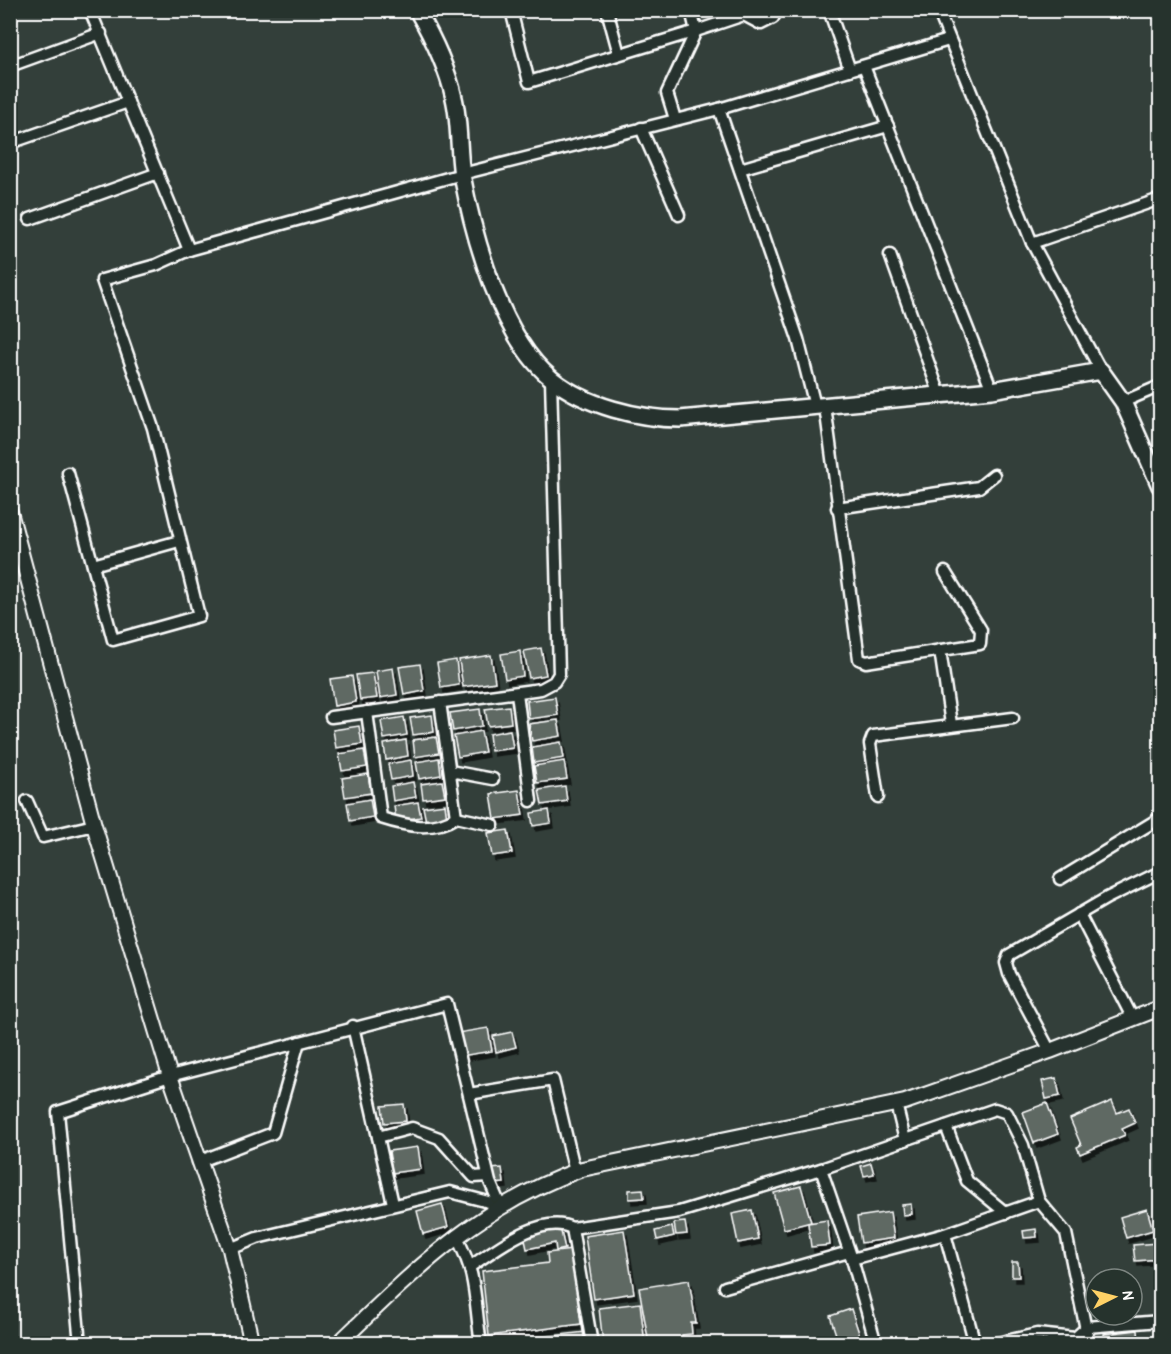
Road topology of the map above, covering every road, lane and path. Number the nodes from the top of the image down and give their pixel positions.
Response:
1 (90, 10) edge
2 (417, 10) edge
3 (511, 10) edge
4 (608, 10) edge
5 (691, 10) edge
6 (777, 10) edge
7 (829, 10) edge
8 (938, 10) edge
9 (696, 31) junction
10 (101, 33) junction
11 (949, 40) junction
12 (619, 54) junction
13 (10, 66) edge
14 (864, 66) junction
15 (850, 70) junction
16 (128, 102) junction
17 (719, 108) junction
18 (675, 119) junction
19 (888, 126) junction
20 (641, 128) junction
21 (10, 143) edge
22 (740, 169) junction
23 (158, 173) junction
24 (462, 174) junction
25 (1160, 201) edge
26 (679, 215) dead end
27 (30, 219) dead end
28 (1032, 243) junction
29 (189, 250) junction
30 (890, 255) dead end
31 (1101, 371) junction
32 (551, 378) junction
33 (1161, 386) edge
34 (992, 390) junction
35 (939, 395) junction
36 (1123, 402) junction
37 (820, 406) junction
38 (68, 473) dead end
39 (994, 475) dead end
40 (1161, 486) edge
41 (837, 508) junction
42 (10, 512) edge
43 (179, 541) junction
44 (93, 565) junction
45 (945, 572) dead end
46 (940, 650) junction
47 (517, 693) junction
48 (440, 702) junction
49 (367, 712) junction
50 (331, 717) dead end
51 (1013, 718) dead end
52 (951, 724) junction
53 (450, 771) junction
54 (493, 779) dead end
55 (878, 797) dead end
56 (27, 801) dead end
57 (531, 801) dead end
58 (456, 817) junction
59 (1161, 819) edge
60 (94, 825) junction
61 (493, 825) dead end
62 (1161, 872) edge
63 (1060, 879) dead end
64 (1078, 914) junction
65 (1161, 1008) edge
66 (1133, 1019) junction
67 (353, 1026) junction
68 (299, 1042) junction
69 (1050, 1051) junction
70 (170, 1076) junction
71 (468, 1094) junction
72 (896, 1104) junction
73 (946, 1126) junction
74 (378, 1137) junction
75 (905, 1140) junction
76 (198, 1162) junction
77 (821, 1169) junction
78 (575, 1172) junction
79 (488, 1176) junction
80 (1039, 1201) junction
81 (393, 1204) junction
82 (500, 1205) junction
83 (1006, 1213) junction
84 (572, 1228) junction
85 (945, 1234) junction
86 (456, 1236) junction
87 (230, 1249) junction
88 (850, 1256) junction
89 (471, 1266) junction
90 (725, 1287) dead end
91 (1084, 1314) edge
92 (1161, 1321) edge
93 (1144, 1322) edge
94 (1087, 1327) joint
95 (80, 1344) edge
96 (252, 1344) edge
97 (338, 1344) edge
98 (481, 1344) edge
99 (592, 1344) edge
100 (876, 1344) edge
101 (975, 1344) edge
102 (993, 1344) edge
103 (1089, 1344) edge

1 - 10 street
2 - 24 main road
3 - 12 street
4 - 12 street
5 - 9 street
6 - 9 street
7 - 15 street
8 - 11 street
9 - 12 street
9 - 18 street
10 - 13 street
10 - 16 street
11 - 14 street
11 - 28 street
14 - 15 street
14 - 19 street
15 - 17 street
16 - 21 street
16 - 23 street
17 - 18 street
17 - 22 street
18 - 20 street
19 - 22 street
19 - 34 street
20 - 24 street
20 - 26 street
22 - 37 street
23 - 27 street
23 - 29 street
24 - 29 street
24 - 32 main road
25 - 28 street
28 - 31 street
29 - 43 street
30 - 35 street
31 - 34 main road
31 - 36 main road
32 - 37 main road
32 - 47 street
33 - 36 street
34 - 35 main road
35 - 37 main road
36 - 40 main road
37 - 41 street
38 - 44 street
39 - 41 street
41 - 46 street
42 - 60 street
43 - 44 street
43 - 44 street
45 - 46 street
46 - 52 street
47 - 48 street
47 - 57 street
48 - 49 street
48 - 53 street
49 - 50 street
49 - 58 street
51 - 52 street
52 - 55 street
53 - 54 street
53 - 58 street
56 - 60 street
58 - 61 street
59 - 63 street
60 - 70 street
62 - 64 street
64 - 66 street
64 - 69 street
65 - 66 street
66 - 69 street
67 - 68 street
67 - 71 street
67 - 74 street
68 - 70 street
68 - 76 street
69 - 72 street
70 - 76 street
70 - 95 street
71 - 78 street
71 - 79 street
72 - 75 street
72 - 78 street
73 - 75 street
73 - 80 street
73 - 83 street
74 - 79 street
74 - 81 street
75 - 77 street
76 - 87 street
77 - 84 street
77 - 88 street
78 - 82 street
79 - 82 street
80 - 83 street
80 - 91 street
81 - 82 street
81 - 87 street
82 - 86 street
83 - 85 street
84 - 89 street
84 - 99 street
85 - 88 street
85 - 101 street
86 - 89 street
86 - 97 street
87 - 96 street
88 - 90 street
88 - 100 street
89 - 98 street
92 - 93 street
94 - 102 street
94 - 103 street

